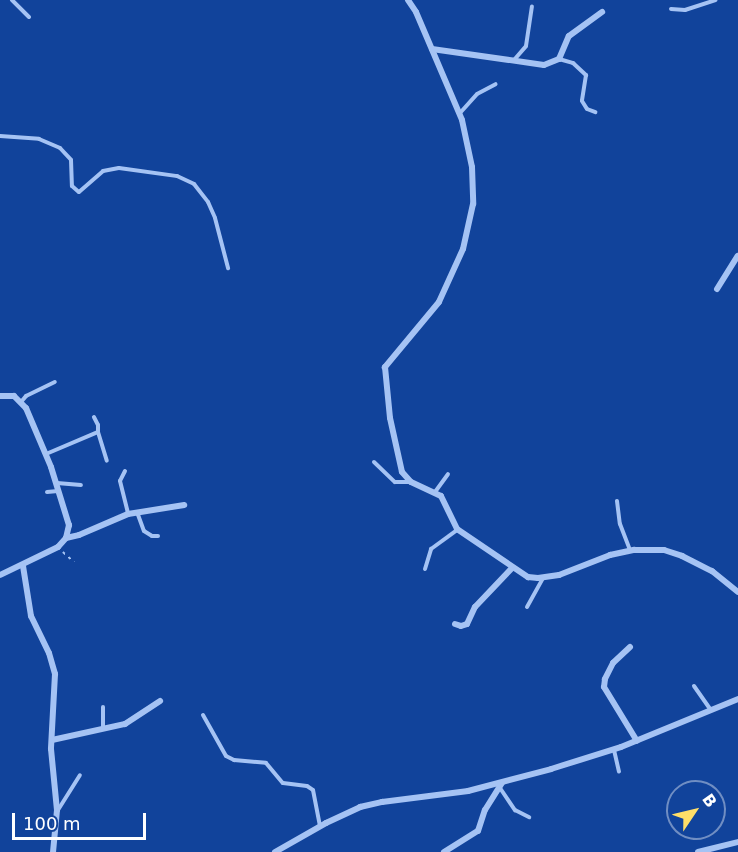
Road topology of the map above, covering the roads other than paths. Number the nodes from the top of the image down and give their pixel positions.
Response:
1 (12, 0) edge
2 (408, 0) edge
3 (715, 0) edge
4 (532, 6) dead end
5 (671, 9) dead end
6 (602, 12) dead end
7 (29, 17) dead end
8 (432, 49) junction
9 (559, 58) junction
10 (514, 60) junction
11 (496, 84) dead end
12 (595, 112) dead end
13 (459, 113) junction
14 (0, 136) edge
15 (738, 256) edge
16 (228, 268) dead end
17 (717, 289) dead end
18 (55, 382) dead end
19 (0, 396) edge
20 (21, 402) junction
21 (94, 417) dead end
22 (98, 432) junction
23 (46, 454) junction
24 (107, 461) dead end
25 (374, 462) dead end
26 (125, 471) dead end
27 (448, 474) dead end
28 (411, 482) junction
29 (81, 485) dead end
30 (57, 487) junction
31 (47, 492) dead end
32 (435, 492) junction
33 (617, 501) dead end
34 (184, 505) dead end
35 (136, 511) junction
36 (128, 514) junction
37 (458, 529) junction
38 (158, 536) dead end
39 (66, 538) junction
40 (630, 551) junction
41 (23, 566) junction
42 (512, 568) junction
43 (425, 569) dead end
44 (0, 575) edge
45 (543, 578) junction
46 (738, 592) edge
47 (527, 608) dead end
48 (455, 624) dead end
49 (630, 647) dead end
50 (694, 686) dead end
51 (738, 699) edge
52 (160, 701) dead end
53 (104, 707) dead end
54 (711, 711) junction
55 (203, 715) dead end
56 (103, 730) junction
57 (51, 740) junction
58 (637, 741) junction
59 (614, 750) junction
60 (619, 771) dead end
61 (80, 775) dead end
62 (501, 785) junction
63 (57, 810) junction
64 (529, 817) dead end
65 (320, 826) junction
66 (738, 842) edge
67 (285, 850) edge
68 (53, 852) edge
69 (275, 852) edge
70 (444, 852) edge
71 (698, 852) edge

1 - 7 lane
2 - 8 street
3 - 5 lane
4 - 10 lane
6 - 9 street
8 - 10 street
8 - 13 street
9 - 10 street
9 - 12 lane
11 - 13 lane
13 - 28 street
14 - 16 lane
15 - 17 street
18 - 20 lane
19 - 20 street
20 - 23 street
21 - 22 lane
22 - 23 lane
22 - 24 lane
23 - 30 street
25 - 28 lane
26 - 36 lane
27 - 32 lane
28 - 32 street
29 - 30 lane
30 - 31 lane
30 - 39 street
32 - 37 street
33 - 40 lane
34 - 35 street
35 - 36 street
35 - 38 lane
36 - 39 street
37 - 42 street
37 - 43 lane
39 - 41 street
40 - 45 street
40 - 46 street
41 - 44 street
41 - 57 street
42 - 45 street
42 - 48 street
45 - 47 lane
49 - 58 street
50 - 54 lane
51 - 54 street
52 - 56 street
53 - 56 lane
54 - 58 street
55 - 65 lane
56 - 57 street
57 - 63 street
58 - 59 street
59 - 60 lane
59 - 62 street
61 - 63 lane
62 - 64 lane
62 - 65 street
62 - 70 street
63 - 68 street
65 - 67 street
66 - 71 street
67 - 69 street

